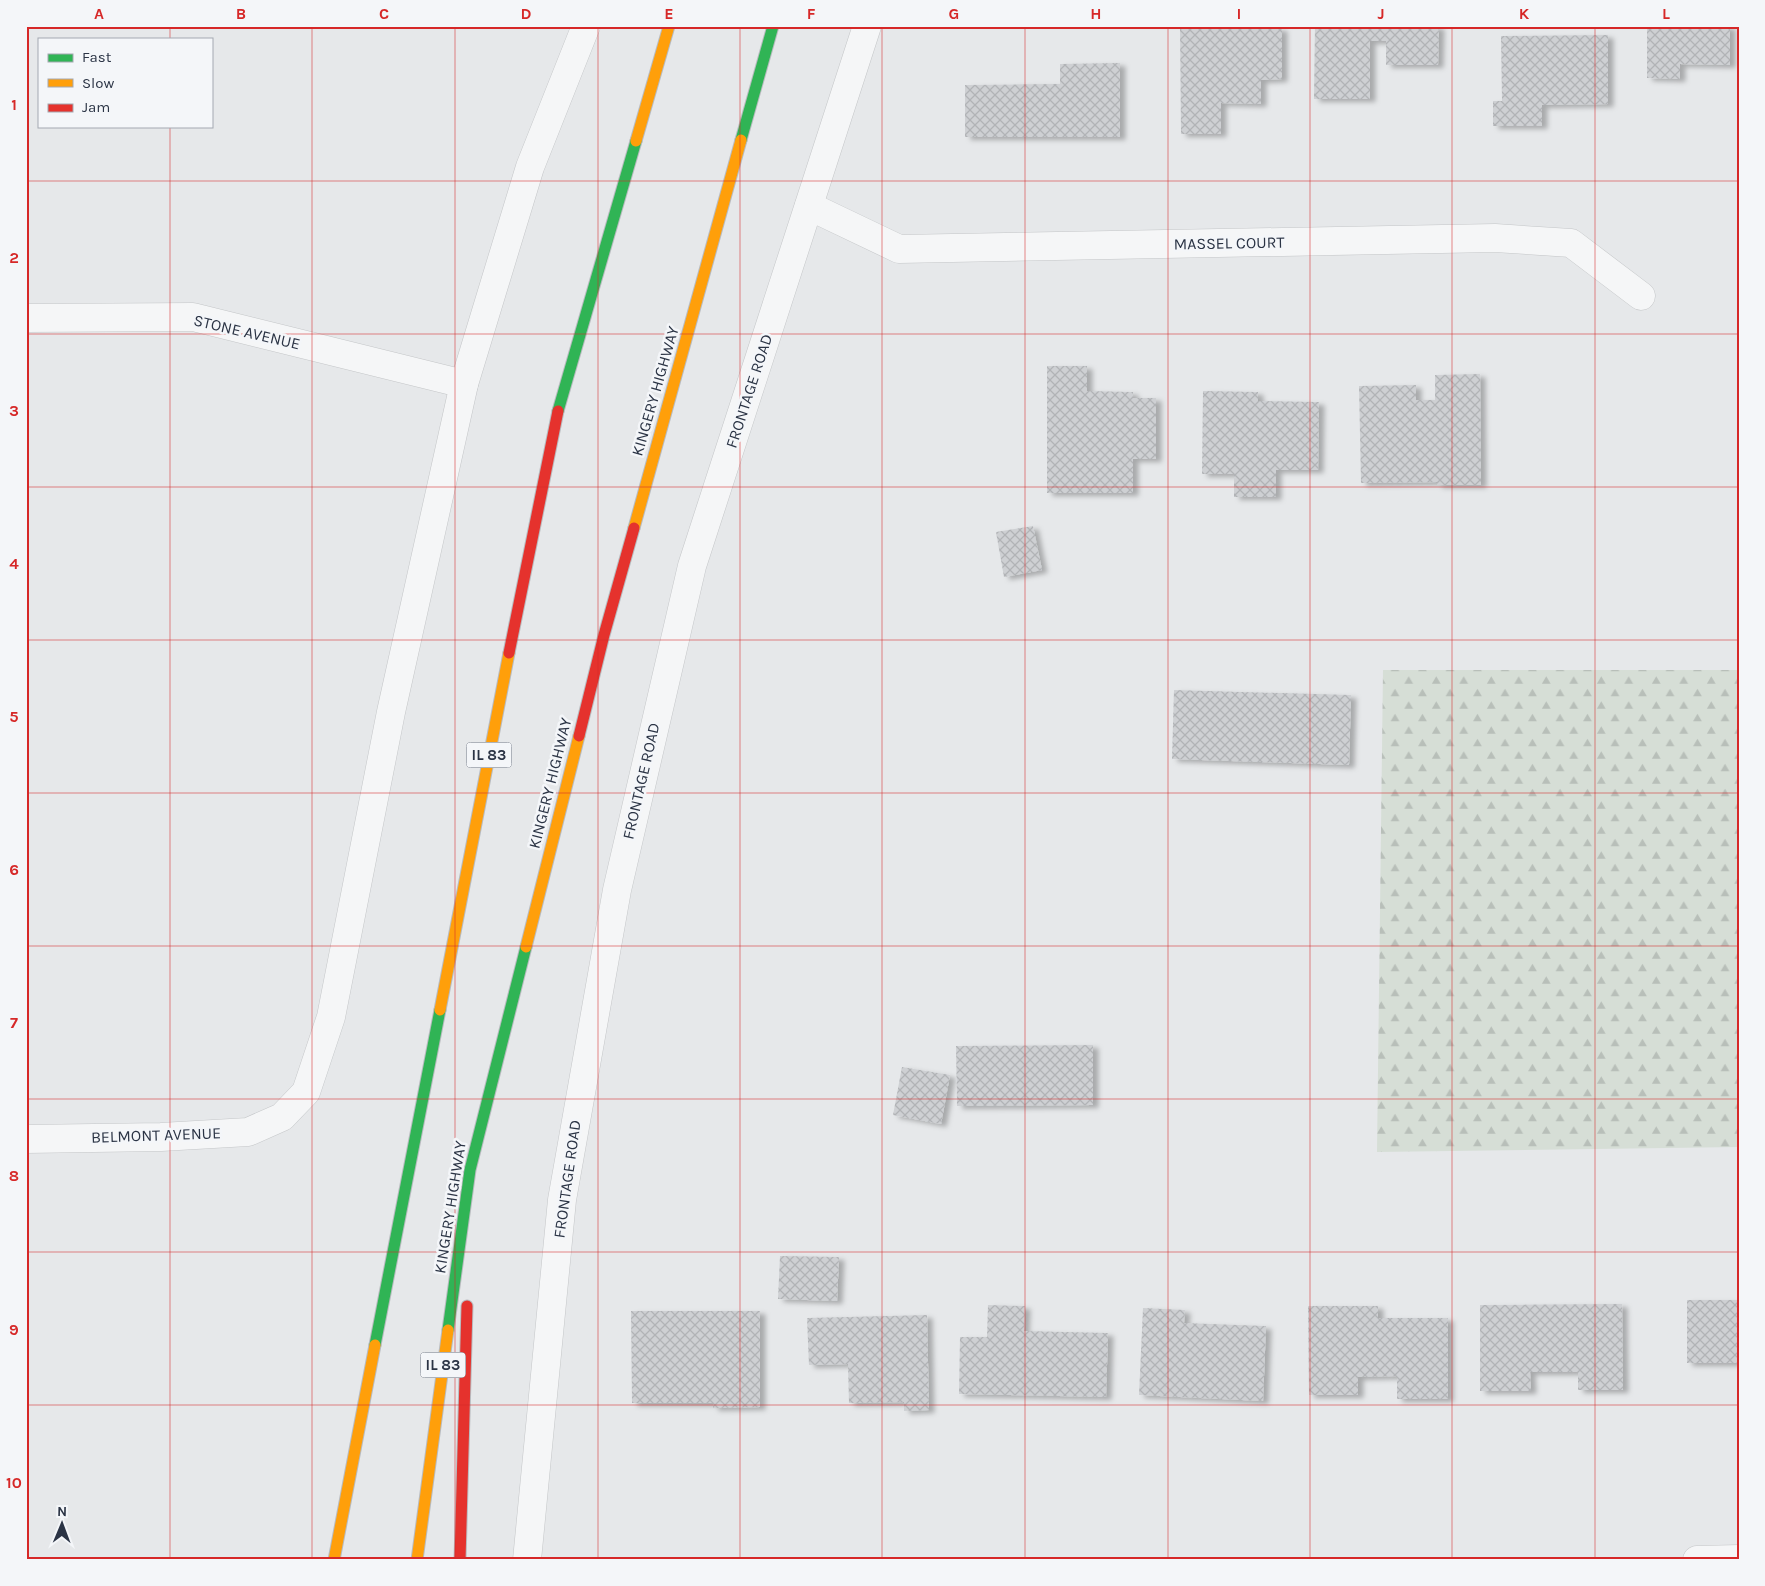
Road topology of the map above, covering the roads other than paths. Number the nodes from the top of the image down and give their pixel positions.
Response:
1 (586, 26) edge
2 (669, 26) edge
3 (773, 26) edge
4 (867, 26) edge
5 (809, 206) junction
6 (1641, 296) dead end
7 (26, 318) edge
8 (464, 384) junction
9 (26, 1138) edge
10 (470, 1170) junction
11 (467, 1277) dead end
12 (467, 1296) dead end
13 (347, 1492) junction
14 (334, 1560) edge
15 (344, 1560) edge
16 (417, 1560) edge
17 (460, 1560) edge
18 (527, 1560) edge
19 (1697, 1560) edge
20 (1739, 1560) edge

1 - 8 street
2 - 13 highway, IL 83
3 - 10 highway, KINGERY HIGHWAY / IL 83
4 - 5 street, FRONTAGE ROAD
5 - 6 street, MASSEL COURT
5 - 18 street, FRONTAGE ROAD
7 - 8 street, STONE AVENUE
8 - 9 street, BELMONT AVENUE
10 - 11 highway
10 - 16 highway, KINGERY HIGHWAY / IL 83
12 - 17 highway
13 - 14 highway
13 - 15 highway, IL 83
19 - 20 street

